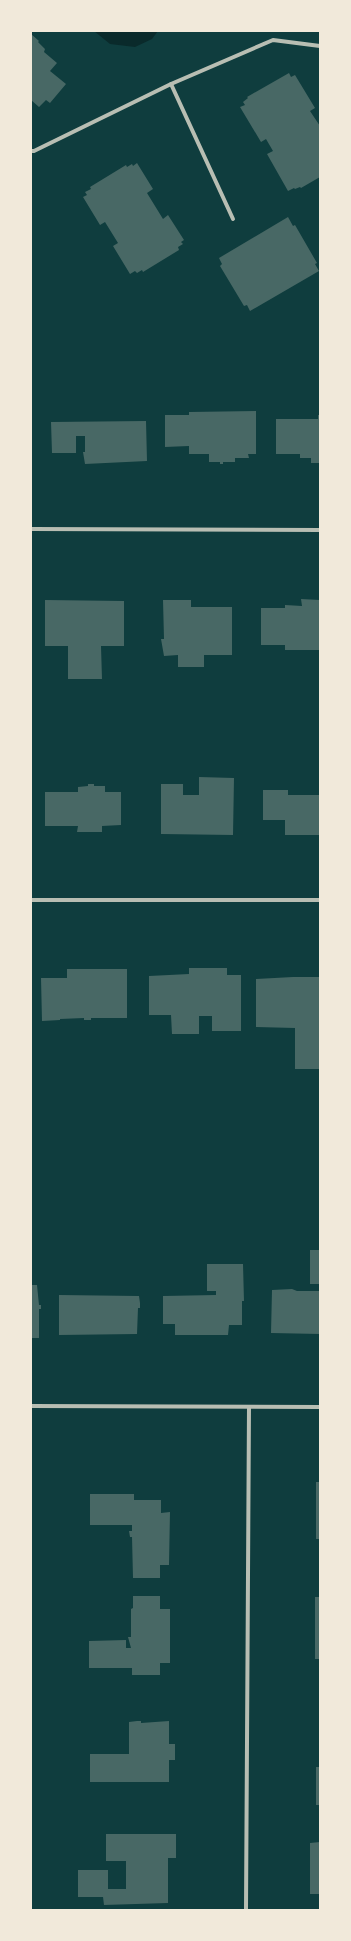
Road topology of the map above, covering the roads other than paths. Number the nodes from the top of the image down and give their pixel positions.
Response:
1 (320, 46) edge
2 (171, 84) junction
3 (31, 151) edge
4 (233, 219) dead end
5 (31, 529) edge
6 (320, 530) edge
7 (31, 900) edge
8 (320, 900) edge
9 (31, 1406) edge
10 (249, 1407) junction
11 (320, 1407) edge
12 (246, 1910) edge

1 - 2 street
2 - 3 street
2 - 4 street
5 - 6 street
7 - 8 street
9 - 10 street
10 - 11 street
10 - 12 street

